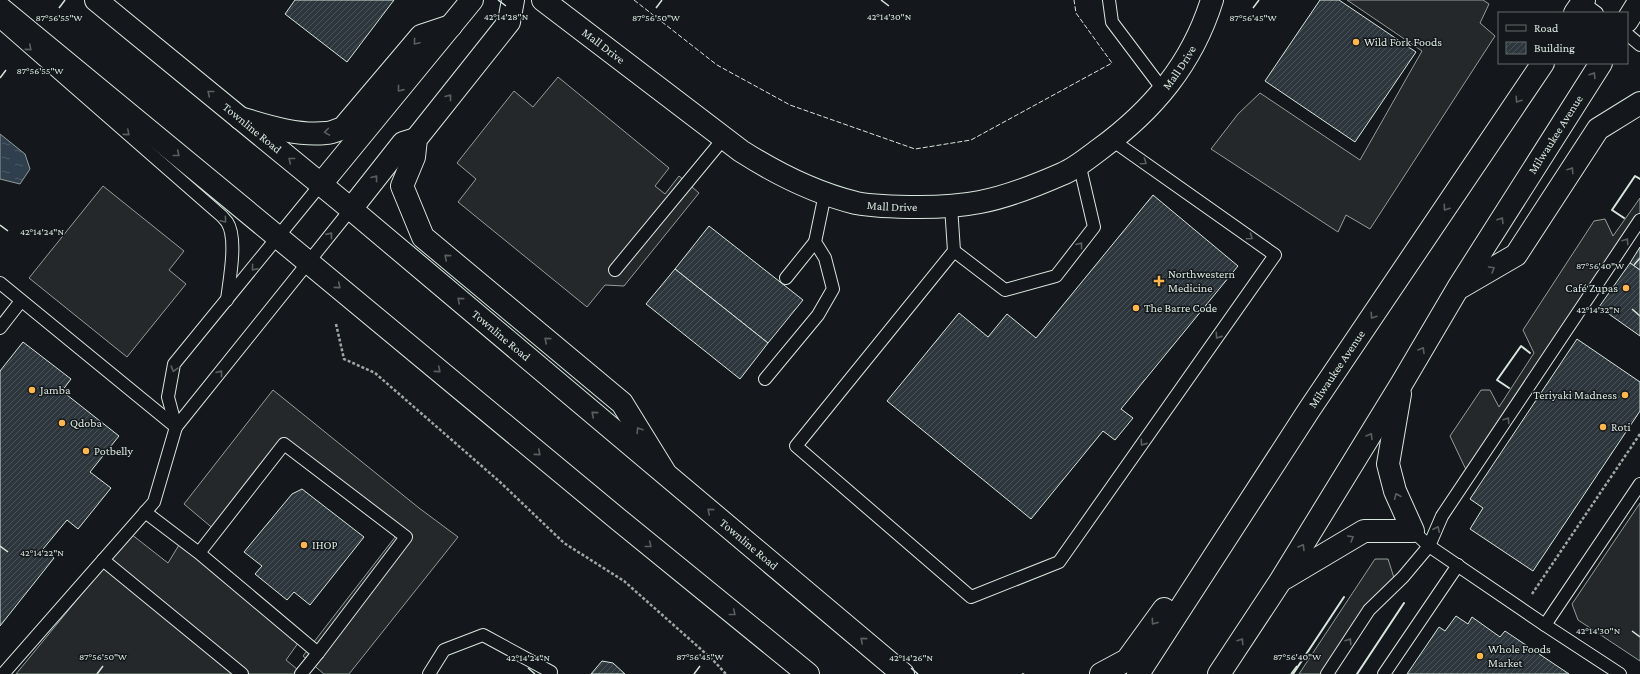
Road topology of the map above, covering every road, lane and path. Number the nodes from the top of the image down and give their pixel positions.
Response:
1 (96, 0) edge
2 (472, 0) edge
3 (513, 0) edge
4 (544, 0) edge
5 (1109, 0) edge
6 (1212, 0) edge
7 (1640, 0) edge
8 (0, 8) edge
9 (1628, 19) edge
10 (0, 22) edge
11 (451, 26) junction
12 (1628, 35) edge
13 (1640, 45) edge
14 (1599, 64) edge
15 (1542, 65) edge
16 (1164, 91) junction
17 (1640, 103) edge
18 (240, 118) junction
19 (724, 138) junction
20 (416, 139) junction
21 (1112, 140) junction
22 (1079, 163) junction
23 (321, 184) junction
24 (825, 194) junction
25 (950, 206) junction
26 (351, 209) junction
27 (1640, 220) edge
28 (278, 237) junction
29 (815, 242) junction
30 (954, 251) junction
31 (308, 262) junction
32 (615, 270) dead end
33 (786, 278) dead end
34 (0, 283) edge
35 (1458, 288) junction
36 (21, 300) junction
37 (227, 300) junction
38 (336, 324) dead end
39 (0, 328) edge
40 (765, 379) dead end
41 (1402, 383) junction
42 (1309, 410) junction
43 (176, 427) junction
44 (1640, 434) edge
45 (667, 475) junction
46 (1640, 484) edge
47 (146, 512) junction
48 (1421, 538) junction
49 (199, 553) junction
50 (103, 560) junction
51 (1458, 565) junction
52 (1282, 580) junction
53 (1536, 588) dead end
54 (1545, 625) junction
55 (318, 653) junction
56 (551, 672) dead end
57 (3, 674) edge
58 (242, 674) edge
59 (301, 674) edge
60 (429, 674) edge
61 (726, 674) edge
62 (808, 674) edge
63 (904, 674) edge
64 (1101, 674) edge
65 (1138, 674) edge
66 (1219, 674) edge
67 (1327, 674) edge
68 (1384, 674) edge
69 (1620, 674) edge

18 -> 1 main road, Townline Road
2 - 11 main road
20 -> 3 main road
4 - 19 main road, Mall Drive
5 - 16 lane
6 - 16 main road, Mall Drive
7 - 9 main road
8 -> 28 main road
10 -> 37 lane
11 -> 18 main road
11 -> 23 main road
12 - 13 lane
35 -> 14 main road, Milwaukee Avenue
15 -> 42 main road, Milwaukee Avenue
16 - 21 main road, Mall Drive
35 -> 17 main road
23 -> 18 main road, Townline Road
19 - 24 main road, Mall Drive
19 - 32 lane
26 -> 20 main road
45 -> 20 main road
21 - 22 main road, Mall Drive
21 -> 30 lane
22 - 25 main road, Mall Drive
30 -> 22 lane
23 - 26 main road, Townline Road
23 - 28 lane
24 - 25 main road, Mall Drive
24 - 29 lane
25 - 30 lane
31 -> 26 lane
45 -> 26 main road, Townline Road
48 -> 27 lane
28 - 31 main road
28 -> 37 lane
29 - 33 lane
29 - 40 lane
43 -> 31 lane
31 -> 62 main road
34 - 36 lane
41 -> 35 main road, Milwaukee Avenue
36 - 39 lane
36 - 43 lane
37 -> 43 lane
38 - 61 path
48 -> 41 main road
52 -> 41 main road, Milwaukee Avenue
42 -> 64 main road
42 - 65 main road, Milwaukee Avenue
43 - 47 lane
44 - 53 path
63 -> 45 main road, Townline Road
46 - 54 lane
47 - 49 lane
47 - 50 lane
48 - 51 lane
52 -> 48 main road
67 -> 48 lane
49 - 55 lane
49 - 55 lane
50 - 57 lane
50 - 58 lane
51 - 54 lane
51 - 68 lane
66 -> 52 main road, Milwaukee Avenue
54 - 69 lane
55 - 59 lane
56 - 60 lane

